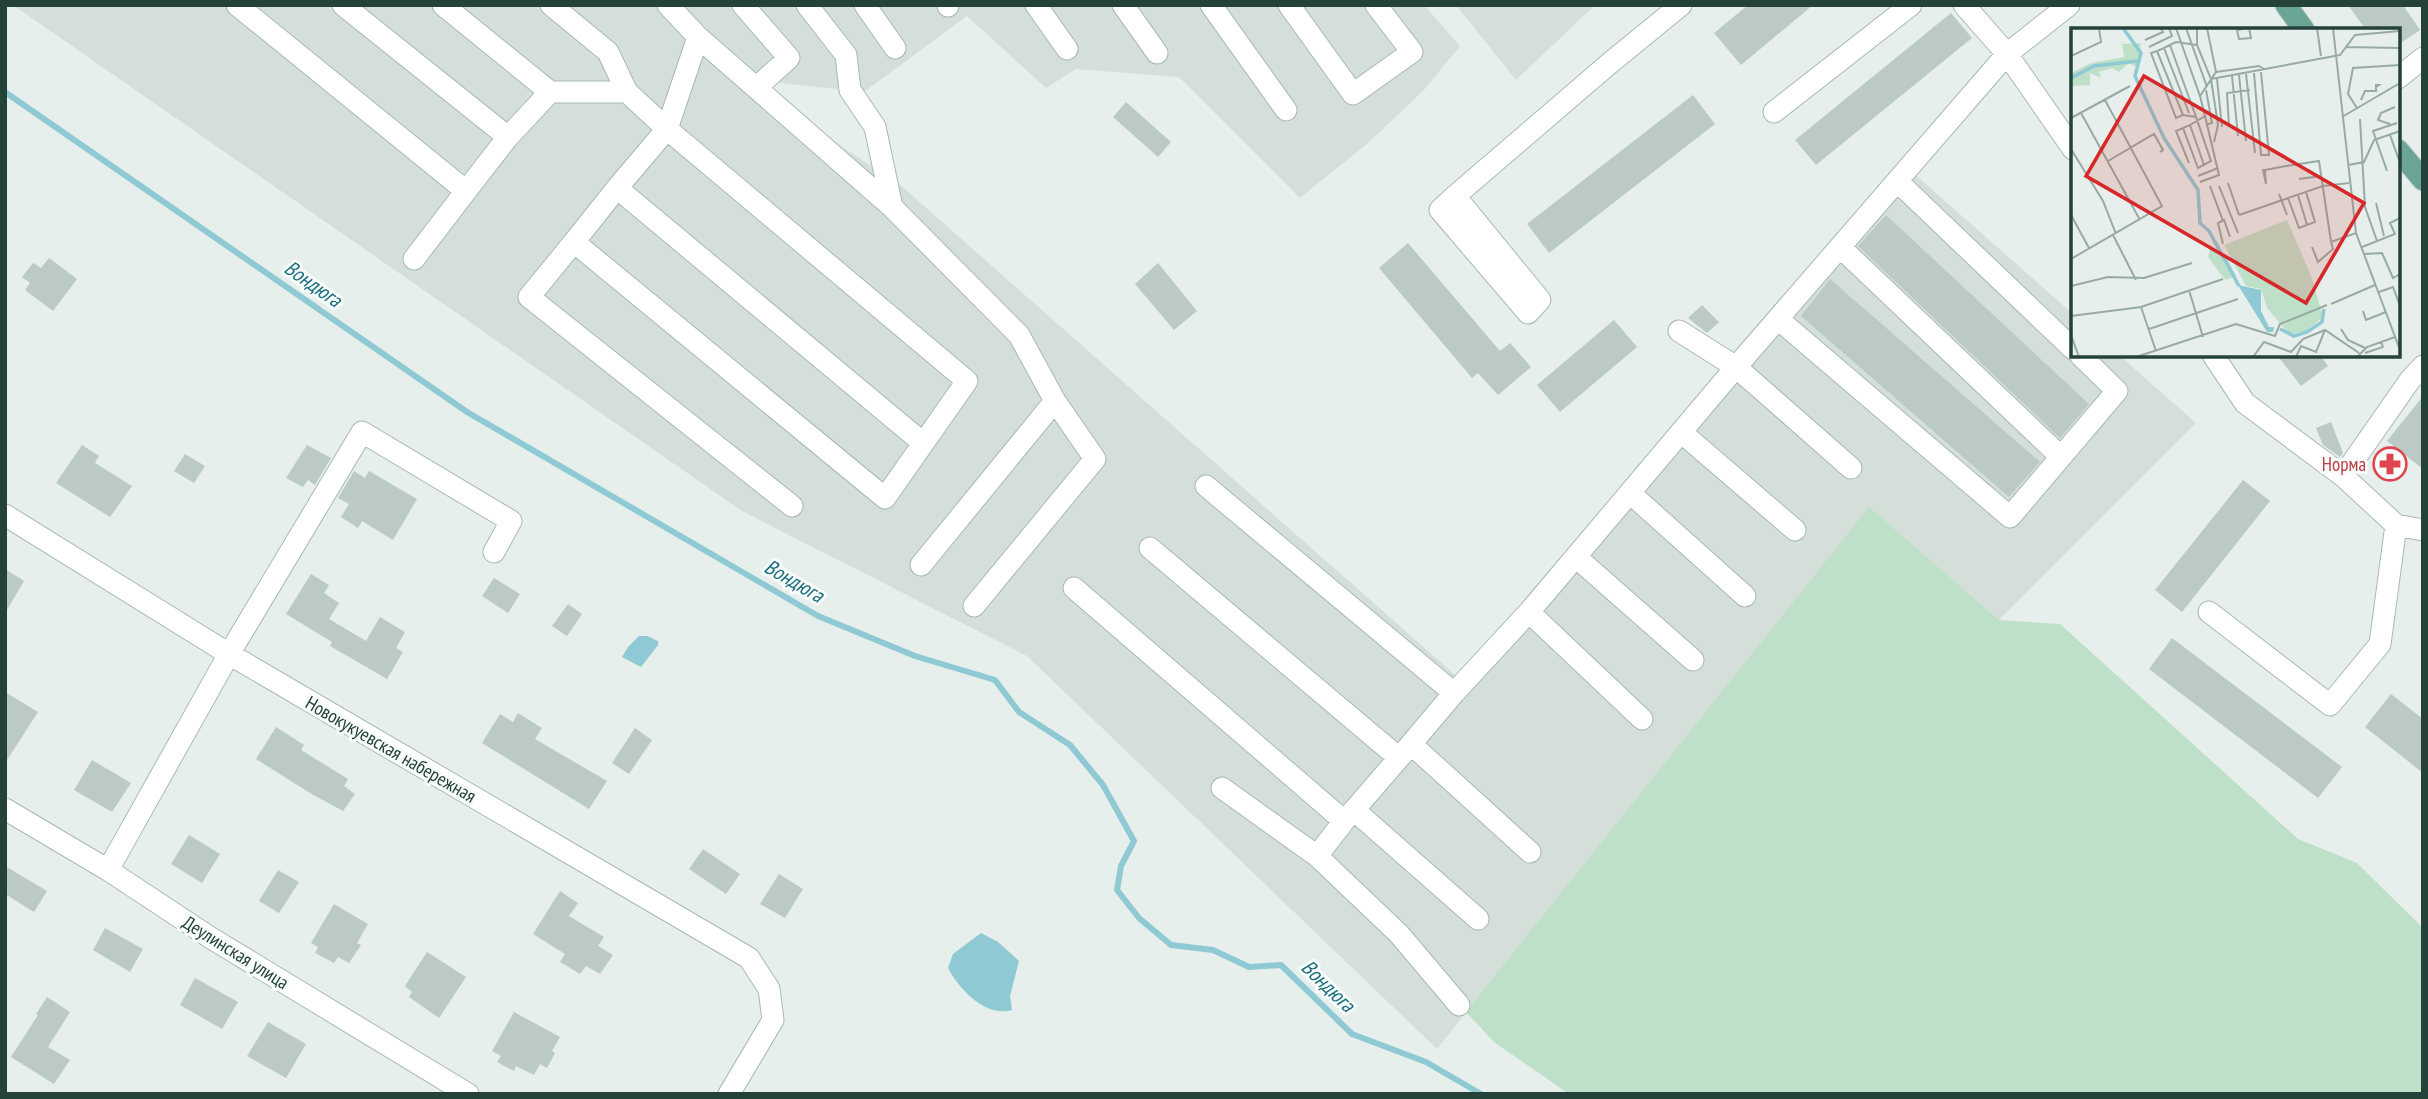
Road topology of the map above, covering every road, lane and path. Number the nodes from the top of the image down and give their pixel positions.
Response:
1 (237, 5) edge
2 (343, 5) edge
3 (443, 5) edge
4 (551, 5) edge
5 (668, 5) edge
6 (743, 5) edge
7 (807, 5) edge
8 (864, 5) edge
9 (1036, 5) edge
10 (1123, 5) edge
11 (1211, 5) edge
12 (1289, 5) edge
13 (1376, 5) edge
14 (1681, 5) edge
15 (1911, 5) edge
16 (1964, 5) edge
17 (2069, 5) edge
18 (2286, 5) edge
19 (2303, 28) edge
20 (698, 37) junction
21 (895, 48) dead end
22 (1067, 49) dead end
23 (1157, 53) dead end
24 (2007, 54) junction
25 (2423, 58) edge
26 (2400, 76) edge
27 (756, 88) junction
28 (550, 92) junction
29 (627, 92) junction
30 (1286, 110) dead end
31 (1774, 112) dead end
32 (667, 129) junction
33 (508, 137) junction
34 (2071, 146) edge
35 (2400, 152) edge
36 (2423, 180) edge
37 (1897, 181) junction
38 (617, 188) junction
39 (466, 191) junction
40 (1455, 196) junction
41 (892, 207) junction
42 (574, 243) junction
43 (1840, 247) junction
44 (414, 259) dead end
45 (1778, 319) junction
46 (1679, 331) dead end
47 (2071, 347) edge
48 (2082, 357) edge
49 (2214, 357) edge
50 (2423, 366) edge
51 (1736, 367) junction
52 (1055, 401) junction
53 (1681, 432) junction
54 (923, 443) junction
55 (2061, 457) junction
56 (1851, 468) dead end
57 (2343, 476) junction
58 (1206, 485) dead end
59 (1630, 493) junction
60 (792, 506) dead end
61 (5, 514) edge
62 (2396, 525) junction
63 (1795, 530) dead end
64 (2423, 530) edge
65 (1150, 548) dead end
66 (494, 552) dead end
67 (1576, 557) junction
68 (921, 565) dead end
69 (1074, 588) dead end
70 (1745, 596) dead end
71 (974, 606) dead end
72 (1529, 612) junction
73 (2209, 612) dead end
74 (229, 654) junction
75 (1693, 660) dead end
76 (1454, 693) junction
77 (1642, 719) dead end
78 (1405, 751) junction
79 (1222, 788) dead end
80 (5, 808) edge
81 (1349, 815) junction
82 (1530, 852) dead end
83 (1317, 856) junction
84 (108, 870) junction
85 (1478, 919) dead end
86 (1459, 1005) dead end
87 (468, 1094) edge
88 (729, 1094) edge

1 - 39 street
2 - 33 street
3 - 28 street
4 - 29 street
5 - 20 street
6 - 27 street
7 - 41 street
8 - 21 street
9 - 22 street
10 - 23 street
11 - 30 street
12 - 13 street
14 - 40 street
15 - 31 street
16 - 24 street
17 - 24 street
18 - 19 main road
20 - 27 street
20 - 32 street
24 - 34 street
24 - 37 street
25 - 26 street
27 - 41 street
28 - 29 street
28 - 33 street
29 - 32 street
32 - 38 street
32 - 54 street
33 - 39 street
35 - 36 main road
37 - 43 street
37 - 47 street
38 - 42 street
38 - 54 street
39 - 44 street
40 - 40 street
41 - 52 street
42 - 54 street
42 - 60 street
43 - 45 street
43 - 55 street
45 - 51 street
45 - 55 street
46 - 51 street
48 - 55 street
49 - 57 street
50 - 57 street
51 - 53 street
51 - 56 street
52 - 68 street
52 - 71 street
53 - 59 street
53 - 63 street
57 - 62 street
58 - 76 street
59 - 67 street
59 - 70 street
61 - 74 street, Новокукуевская набережная
62 - 64 street
62 - 73 street
65 - 78 street
66 - 74 street
67 - 72 street
67 - 75 street
69 - 81 street
72 - 76 street
72 - 77 street
74 - 84 street
74 - 88 street, Новокукуевская набережная
76 - 78 street
78 - 81 street
78 - 82 street
79 - 83 street
80 - 84 street, Деулинская улица
81 - 83 street
81 - 85 street
83 - 86 street
84 - 87 street, Деулинская улица

